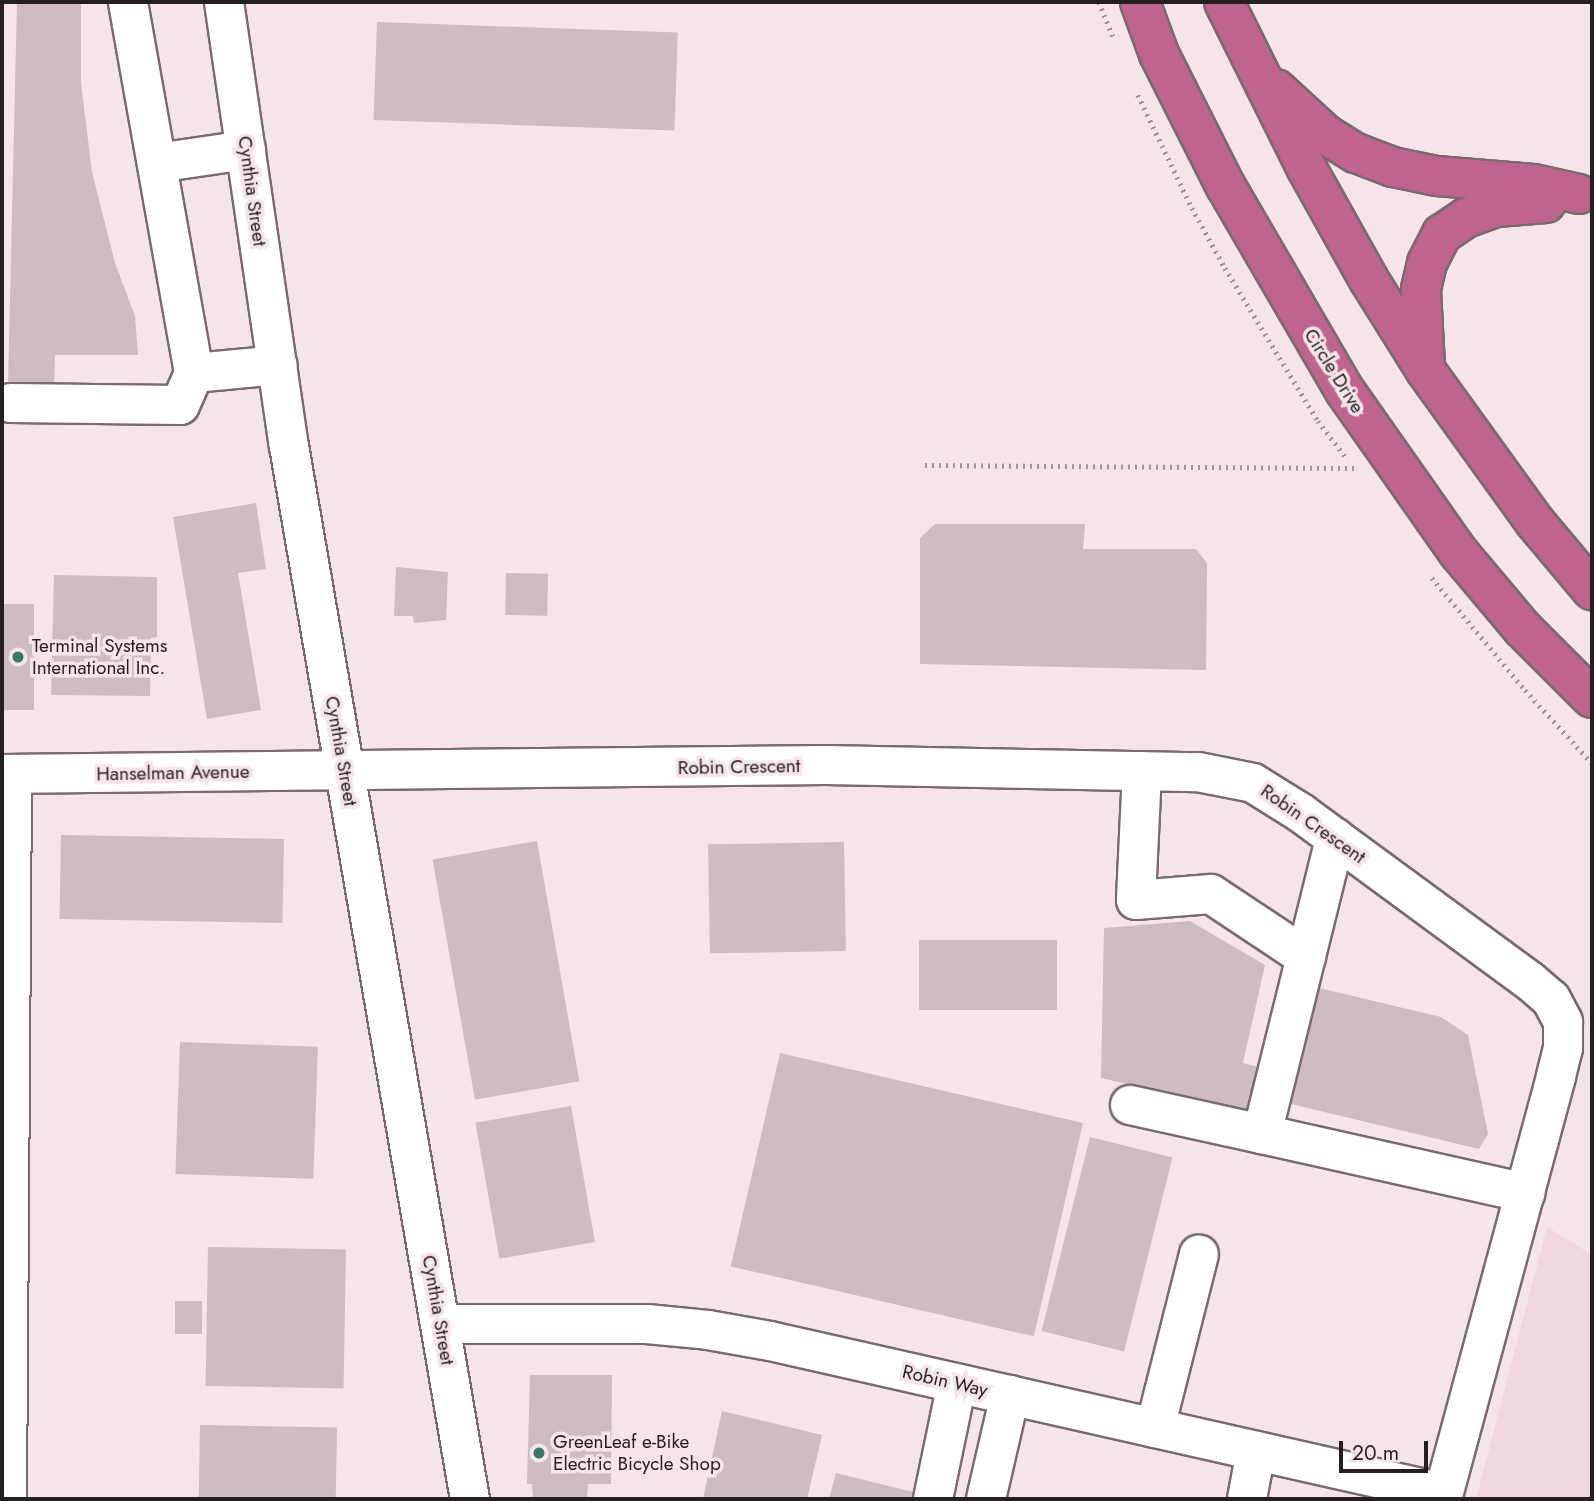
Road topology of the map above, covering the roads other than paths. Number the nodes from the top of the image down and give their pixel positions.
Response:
1 (128, 2) edge
2 (224, 2) edge
3 (1140, 2) edge
4 (1224, 2) edge
5 (1257, 71) junction
6 (246, 150) junction
7 (157, 163) junction
8 (1586, 194) edge
9 (278, 365) junction
10 (1426, 371) junction
11 (194, 373) junction
12 (11, 403) dead end
13 (1592, 590) edge
14 (1592, 698) edge
15 (344, 771) junction
16 (1142, 771) junction
17 (7, 775) edge
18 (1335, 838) junction
19 (1306, 957) junction
20 (1130, 1105) dead end
21 (1262, 1134) junction
22 (1525, 1193) junction
23 (1199, 1254) dead end
24 (441, 1324) junction
25 (957, 1383) junction
26 (1010, 1395) junction
27 (1156, 1428) junction
28 (1256, 1451) junction
29 (1442, 1496) edge
30 (7, 1499) edge
31 (470, 1499) edge
32 (933, 1499) edge
33 (986, 1499) edge
34 (1247, 1499) edge

1 - 7 street
2 - 6 street, Cynthia Street
3 - 14 highway, Circle Drive
4 - 5 highway
5 - 8 highway
5 - 10 highway
6 - 7 street
6 - 9 street, Cynthia Street
7 - 11 street
8 - 10 highway
9 - 11 street
9 - 15 street, Cynthia Street
10 - 13 highway
11 - 12 street
15 - 16 street, Robin Crescent
15 - 17 street, Hanselman Avenue
15 - 24 street, Cynthia Street
16 - 18 street, Robin Crescent
16 - 19 street
17 - 30 street
18 - 19 street
18 - 22 street, Robin Crescent
19 - 21 street
20 - 21 street
21 - 22 street
22 - 29 street, Robin Crescent
23 - 27 street
24 - 25 street, Robin Way
24 - 31 street, Cynthia Street
25 - 26 street, Robin Way
25 - 32 street
26 - 27 street, Robin Way
26 - 33 street
27 - 28 street, Robin Way
28 - 29 street, Robin Way
28 - 34 street

